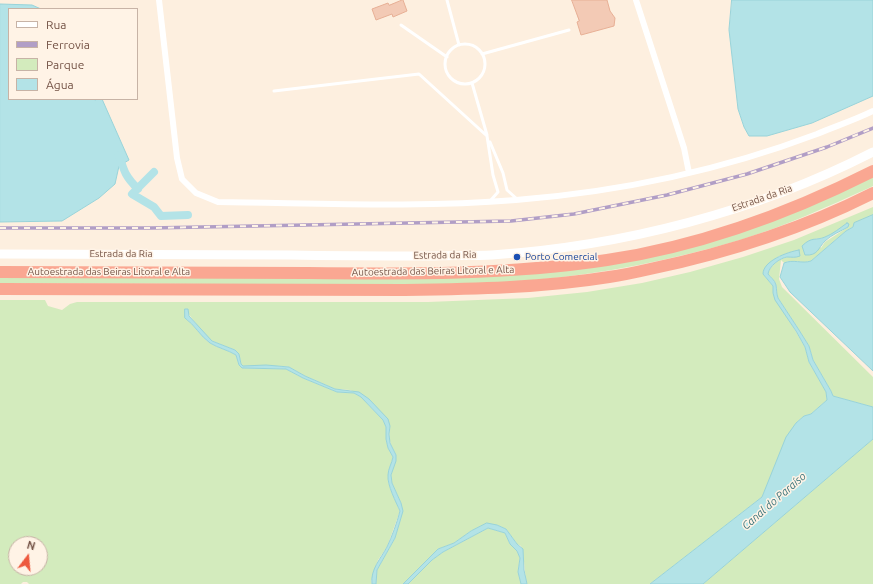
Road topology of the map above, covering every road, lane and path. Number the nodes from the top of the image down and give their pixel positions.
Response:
1 (159, 0) edge
2 (447, 0) edge
3 (636, 0) edge
4 (401, 25) dead end
5 (569, 30) dead end
6 (459, 45) junction
7 (482, 54) junction
8 (447, 57) junction
9 (472, 83) junction
10 (274, 91) dead end
11 (873, 111) edge
12 (487, 136) junction
13 (873, 152) edge
14 (873, 171) edge
15 (689, 174) junction
16 (873, 193) edge
17 (518, 200) junction
18 (490, 202) junction
19 (0, 254) edge
20 (0, 272) edge
21 (0, 288) edge

1 - 18 street
2 - 6 lane
3 - 15 street
4 - 8 lane
5 - 7 lane
6 - 7 lane
6 - 8 lane
7 - 9 lane
8 - 9 lane
9 - 12 lane
10 - 12 lane
11 - 15 street
12 - 17 lane
12 - 18 lane
13 - 19 street, Estrada da Ria
14 - 20 highway, Autoestrada das Beiras Litoral e Alta
15 - 17 street
16 - 21 highway, Autoestrada das Beiras Litoral e Alta
17 - 18 street

